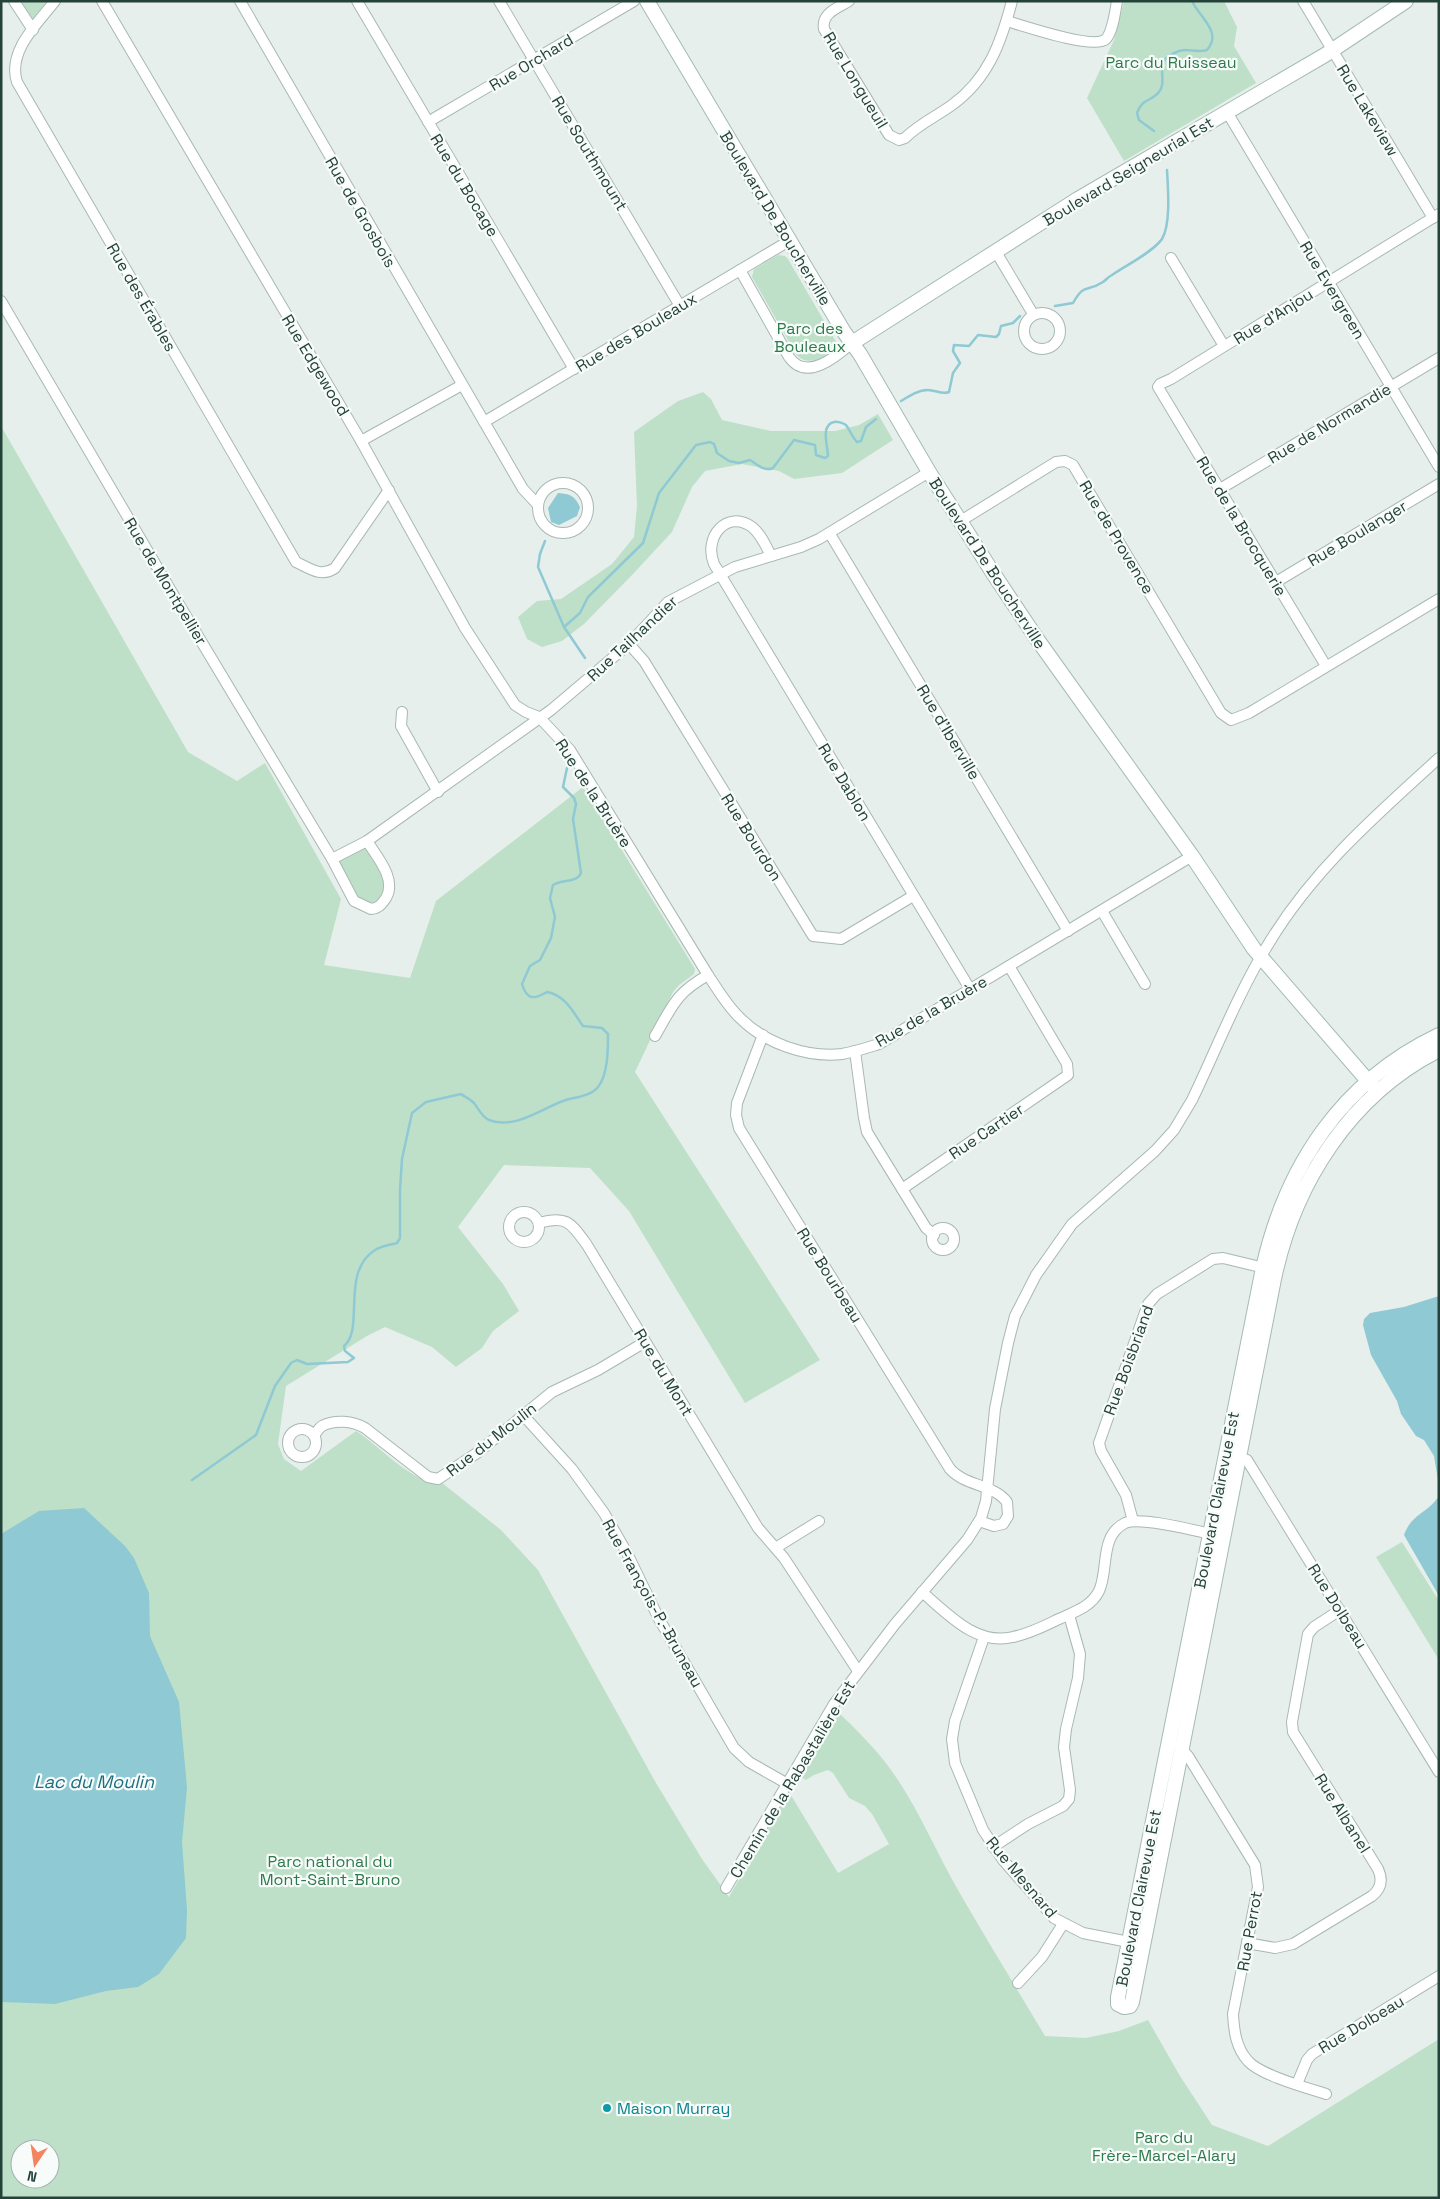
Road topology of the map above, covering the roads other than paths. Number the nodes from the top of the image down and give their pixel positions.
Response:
1 (14, 1) edge
2 (55, 1) edge
3 (102, 1) edge
4 (240, 1) edge
5 (357, 1) edge
6 (499, 1) edge
7 (634, 1) edge
8 (647, 1) edge
9 (849, 1) edge
10 (1012, 1) edge
11 (1117, 1) edge
12 (1303, 1) edge
13 (1406, 1) edge
14 (1007, 20) junction
15 (33, 30) junction
16 (1333, 50) junction
17 (534, 60) junction
18 (1227, 112) junction
19 (428, 122) junction
20 (1436, 216) edge
21 (789, 241) junction
22 (996, 252) junction
23 (1172, 258) dead end
24 (740, 270) junction
25 (1328, 281) junction
26 (1, 301) edge
27 (680, 306) junction
28 (1033, 314) dead end
29 (852, 344) junction
30 (1224, 346) junction
31 (1439, 358) edge
32 (574, 369) junction
33 (462, 385) junction
34 (1158, 386) joint
35 (1391, 386) junction
36 (484, 422) junction
37 (361, 441) junction
38 (1439, 467) edge
39 (929, 472) junction
40 (1439, 484) edge
41 (1220, 489) junction
42 (389, 490) junction
43 (538, 505) junction
44 (960, 522) junction
45 (830, 534) junction
46 (771, 556) junction
47 (720, 574) junction
48 (1276, 582) junction
49 (1439, 599) edge
50 (629, 644) junction
51 (1326, 666) junction
52 (402, 712) dead end
53 (539, 717) junction
54 (1439, 758) edge
55 (438, 792) junction
56 (368, 841) junction
57 (1192, 856) junction
58 (332, 859) junction
59 (914, 896) junction
60 (1102, 911) junction
61 (1068, 931) junction
62 (1261, 957) junction
63 (1009, 966) junction
64 (708, 975) junction
65 (1145, 984) dead end
66 (970, 989) junction
67 (763, 1035) junction
68 (1439, 1035) edge
69 (655, 1036) dead end
70 (1439, 1050) edge
71 (855, 1051) junction
72 (1373, 1087) junction
73 (902, 1189) junction
74 (539, 1223) dead end
75 (934, 1235) dead end
76 (1269, 1269) junction
77 (645, 1342) junction
78 (523, 1415) junction
79 (314, 1435) dead end
80 (1232, 1455) junction
81 (988, 1489) junction
82 (819, 1521) dead end
83 (1133, 1521) junction
84 (979, 1522) junction
85 (1216, 1535) junction
86 (777, 1547) junction
87 (922, 1592) junction
88 (1340, 1610) junction
89 (1069, 1615) junction
90 (984, 1637) junction
91 (858, 1671) junction
92 (1175, 1745) junction
93 (1439, 1772) edge
94 (786, 1783) junction
95 (993, 1847) junction
96 (726, 1888) dead end
97 (1063, 1924) junction
98 (1247, 1943) junction
99 (1136, 1944) joint
100 (1439, 1976) edge
101 (1018, 1984) dead end
102 (1297, 2084) junction
103 (1326, 2094) dead end

1 - 15 street
2 - 15 street, Rue des Érables
3 - 37 street, Rue Edgewood
4 - 33 street, Rue de Grosbois
5 - 19 street, Rue du Bocage
6 - 17 street, Rue Southmount
7 - 17 street, Rue Orchard
8 - 21 street, Boulevard De Boucherville
9 - 14 street, Rue Longueuil
10 - 14 street
11 - 14 street
12 - 16 street, Rue Lakeview
13 - 16 street, Boulevard Seigneurial Est
15 - 42 street, Rue des Érables
16 - 18 street, Boulevard Seigneurial Est
16 - 20 street, Rue Lakeview
17 - 19 street, Rue Orchard
17 - 27 street, Rue Southmount
18 - 22 street, Boulevard Seigneurial Est
18 - 25 street, Rue Evergreen
19 - 32 street, Rue du Bocage
20 - 25 street, Rue d'Anjou
21 - 24 street, Rue des Bouleaux
21 - 29 street, Boulevard De Boucherville
22 - 28 street
22 - 29 street, Boulevard Seigneurial Est
23 - 30 street
24 - 27 street, Rue des Bouleaux
24 - 29 street
25 - 30 street, Rue d'Anjou
25 - 35 street, Rue Evergreen
26 - 58 street, Rue de Montpellier
27 - 32 street, Rue des Bouleaux
29 - 39 street, Boulevard De Boucherville
30 - 34 street, Rue d'Anjou
31 - 35 street, Rue de Normandie
32 - 36 street, Rue des Bouleaux
33 - 36 street, Rue de Grosbois
33 - 37 street
34 - 41 street, Rue de la Brocquerie
35 - 38 street, Rue Evergreen
35 - 41 street, Rue de Normandie
36 - 43 street, Rue de Grosbois
37 - 42 street, Rue Edgewood
39 - 44 street, Boulevard De Boucherville
39 - 45 street, Rue Tailhandier
40 - 48 street, Rue Boulanger
41 - 48 street, Rue de la Brocquerie
42 - 53 street, Rue Edgewood
43 - 43 street
44 - 51 street, Rue de Provence
44 - 57 street, Boulevard De Boucherville
45 - 46 street, Rue Tailhandier
45 - 61 street, Rue d'Iberville
46 - 47 street, Rue Tailhandier
46 - 47 street, Rue Dablon
47 - 50 street, Rue Tailhandier
47 - 59 street, Rue Dablon
48 - 51 street, Rue de la Brocquerie
49 - 51 street
50 - 53 street, Rue Tailhandier
50 - 59 street, Rue Bourdon
52 - 55 street
53 - 55 street, Rue Tailhandier
53 - 64 street, Rue de la Bruère
54 - 62 street, Chemin de la Rabastalière Est
55 - 56 street, Rue Tailhandier
56 - 58 street, Rue Tailhandier
56 - 58 street, Rue de Montpellier
57 - 60 street, Rue de la Bruère
57 - 62 street, Boulevard De Boucherville
59 - 66 street, Rue Dablon
60 - 61 street, Rue de la Bruère
60 - 65 street
61 - 63 street, Rue de la Bruère
62 - 72 street, Boulevard De Boucherville
62 - 81 street, Chemin de la Rabastalière Est
63 - 66 street, Rue de la Bruère
63 - 73 street, Rue Cartier
64 - 67 street, Rue de la Bruère
64 - 69 street
66 - 71 street, Rue de la Bruère
67 - 71 street, Rue de la Bruère
67 - 81 street, Rue Bourbeau
68 - 72 street, Boulevard Clairevue Est
70 - 72 street, Boulevard Clairevue Est
71 - 73 street
72 - 76 street, Boulevard Clairevue Est
73 - 75 street
74 - 77 street, Rue du Mont
76 - 80 street, Boulevard Clairevue Est
76 - 83 street, Rue Boisbriand
77 - 78 street, Rue du Moulin
77 - 86 street, Rue du Mont
78 - 79 street, Rue du Moulin
78 - 94 street, Rue François-P.-Bruneau
80 - 85 street, Boulevard Clairevue Est
80 - 88 street, Rue Dolbeau
81 - 84 street, Chemin de la Rabastalière Est
81 - 84 street, Rue Bourbeau
82 - 86 street
83 - 85 street
83 - 89 street
84 - 87 street, Chemin de la Rabastalière Est
85 - 92 street, Boulevard Clairevue Est
86 - 91 street, Rue du Mont
87 - 90 street
87 - 91 street, Chemin de la Rabastalière Est
88 - 93 street, Rue Dolbeau
88 - 98 street, Rue Albanel
89 - 90 street
89 - 95 street
90 - 95 street, Rue Mesnard
91 - 94 street, Chemin de la Rabastalière Est
92 - 98 street, Rue Perrot
92 - 99 street, Boulevard Clairevue Est
94 - 96 street, Chemin de la Rabastalière Est
95 - 97 street, Rue Mesnard
97 - 99 street, Rue Mesnard
97 - 101 street
98 - 102 street, Rue Perrot
100 - 102 street, Rue Dolbeau
102 - 103 street, Rue Perrot

